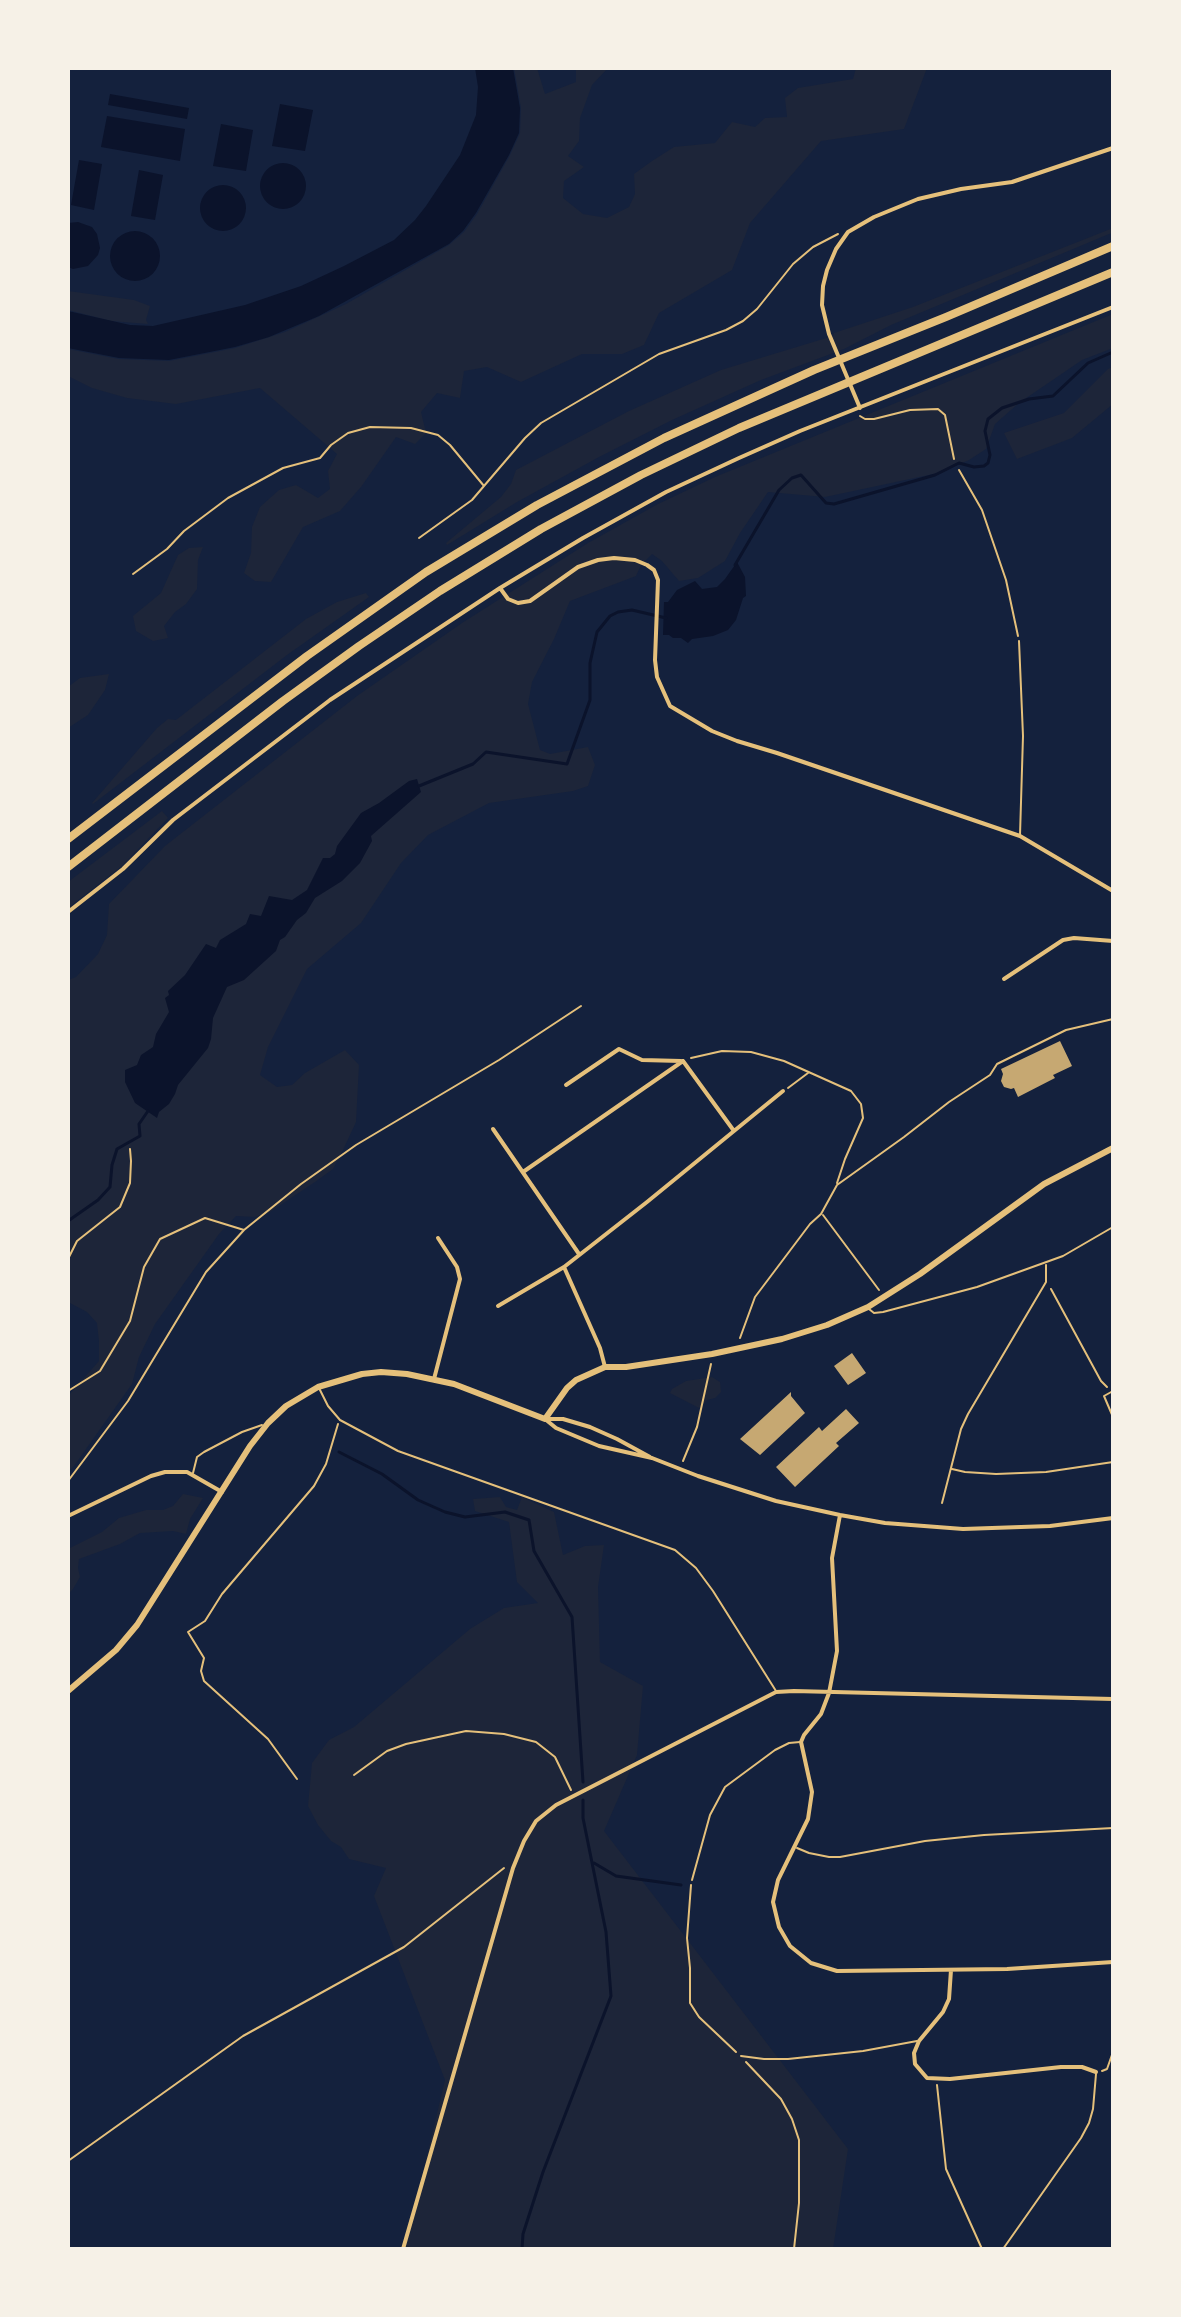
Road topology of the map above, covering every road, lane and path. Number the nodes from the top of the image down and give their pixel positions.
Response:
1 (1113, 148) edge
2 (848, 232) junction
3 (1113, 246) edge
4 (1113, 272) edge
5 (1113, 307) edge
6 (858, 407) junction
7 (954, 459) dead end
8 (959, 470) dead end
9 (484, 486) junction
10 (419, 538) dead end
11 (133, 574) dead end
12 (500, 588) junction
13 (1019, 641) joint
14 (1020, 836) junction
15 (68, 839) edge
16 (68, 867) edge
17 (1113, 891) edge
18 (68, 912) edge
19 (1113, 941) edge
20 (1004, 979) dead end
21 (581, 1006) dead end
22 (1113, 1019) edge
23 (683, 1061) junction
24 (809, 1072) junction
25 (566, 1085) dead end
26 (783, 1091) joint
27 (493, 1129) dead end
28 (734, 1131) junction
29 (1113, 1148) edge
30 (130, 1149) dead end
31 (523, 1172) junction
32 (837, 1185) junction
33 (821, 1214) junction
34 (1113, 1227) edge
35 (244, 1230) junction
36 (438, 1238) dead end
37 (579, 1254) junction
38 (68, 1259) edge
39 (1046, 1264) junction
40 (564, 1267) junction
41 (1046, 1282) junction
42 (884, 1298) junction
43 (498, 1306) dead end
44 (868, 1307) junction
45 (739, 1349) junction
46 (712, 1361) dead end
47 (605, 1367) junction
48 (434, 1379) junction
49 (318, 1387) junction
50 (68, 1391) edge
51 (1111, 1392) edge
52 (1113, 1417) edge
53 (545, 1419) junction
54 (340, 1420) junction
55 (268, 1423) junction
56 (652, 1458) junction
57 (683, 1462) dead end
58 (1113, 1462) edge
59 (952, 1469) junction
60 (193, 1474) junction
61 (68, 1481) edge
62 (222, 1492) junction
63 (942, 1503) dead end
64 (840, 1515) junction
65 (68, 1516) edge
66 (1113, 1518) edge
67 (68, 1691) edge
68 (776, 1692) junction
69 (829, 1693) junction
70 (1113, 1699) edge
71 (801, 1742) junction
72 (354, 1775) dead end
73 (297, 1779) dead end
74 (570, 1798) junction
75 (1113, 1828) edge
76 (795, 1847) junction
77 (513, 1868) junction
78 (692, 1880) joint
79 (1113, 1962) edge
80 (951, 1970) junction
81 (919, 2041) junction
82 (1113, 2052) edge
83 (741, 2056) junction
84 (1096, 2072) junction
85 (936, 2079) junction
86 (68, 2161) edge
87 (403, 2249) edge
88 (794, 2249) edge
89 (982, 2249) edge
90 (1003, 2249) edge

1 - 2 street
2 - 6 street
2 - 9 path
3 - 15 highway
4 - 16 highway
5 - 6 street
6 - 7 path
6 - 12 street
8 - 13 path
9 - 10 path
9 - 11 path
12 - 14 street
12 - 18 street
13 - 14 lane
14 - 17 street
19 - 20 street
21 - 35 path
22 - 32 path
23 - 24 path
23 - 25 street
23 - 28 street
23 - 31 street
24 - 26 path
24 - 32 path
26 - 28 street
27 - 31 street
28 - 37 street
29 - 42 street
30 - 38 path
31 - 37 street
32 - 33 path
33 - 42 path
33 - 45 path
34 - 39 lane
35 - 50 path
35 - 61 path
36 - 48 street
37 - 40 street
39 - 41 lane
39 - 44 lane
40 - 43 street
40 - 47 street
41 - 51 path
41 - 59 lane
42 - 44 street
44 - 45 street
45 - 47 street
46 - 57 path
47 - 53 street
48 - 49 street
48 - 53 street
49 - 54 lane
49 - 55 street
51 - 52 lane
53 - 56 street
53 - 56 street
54 - 68 lane
54 - 73 path
55 - 60 lane
55 - 62 street
56 - 64 street
58 - 59 lane
59 - 63 lane
60 - 62 street
60 - 65 street
62 - 67 street
64 - 66 street
64 - 69 street
68 - 69 street
68 - 74 street
69 - 70 street
69 - 71 street
71 - 76 street
71 - 78 lane
72 - 74 path
74 - 77 street
75 - 76 lane
76 - 80 street
77 - 86 path
77 - 87 street
78 - 83 path
79 - 80 street
80 - 81 street
81 - 83 lane
81 - 85 street
82 - 84 path
83 - 88 path
84 - 85 street
84 - 90 lane
85 - 89 path

